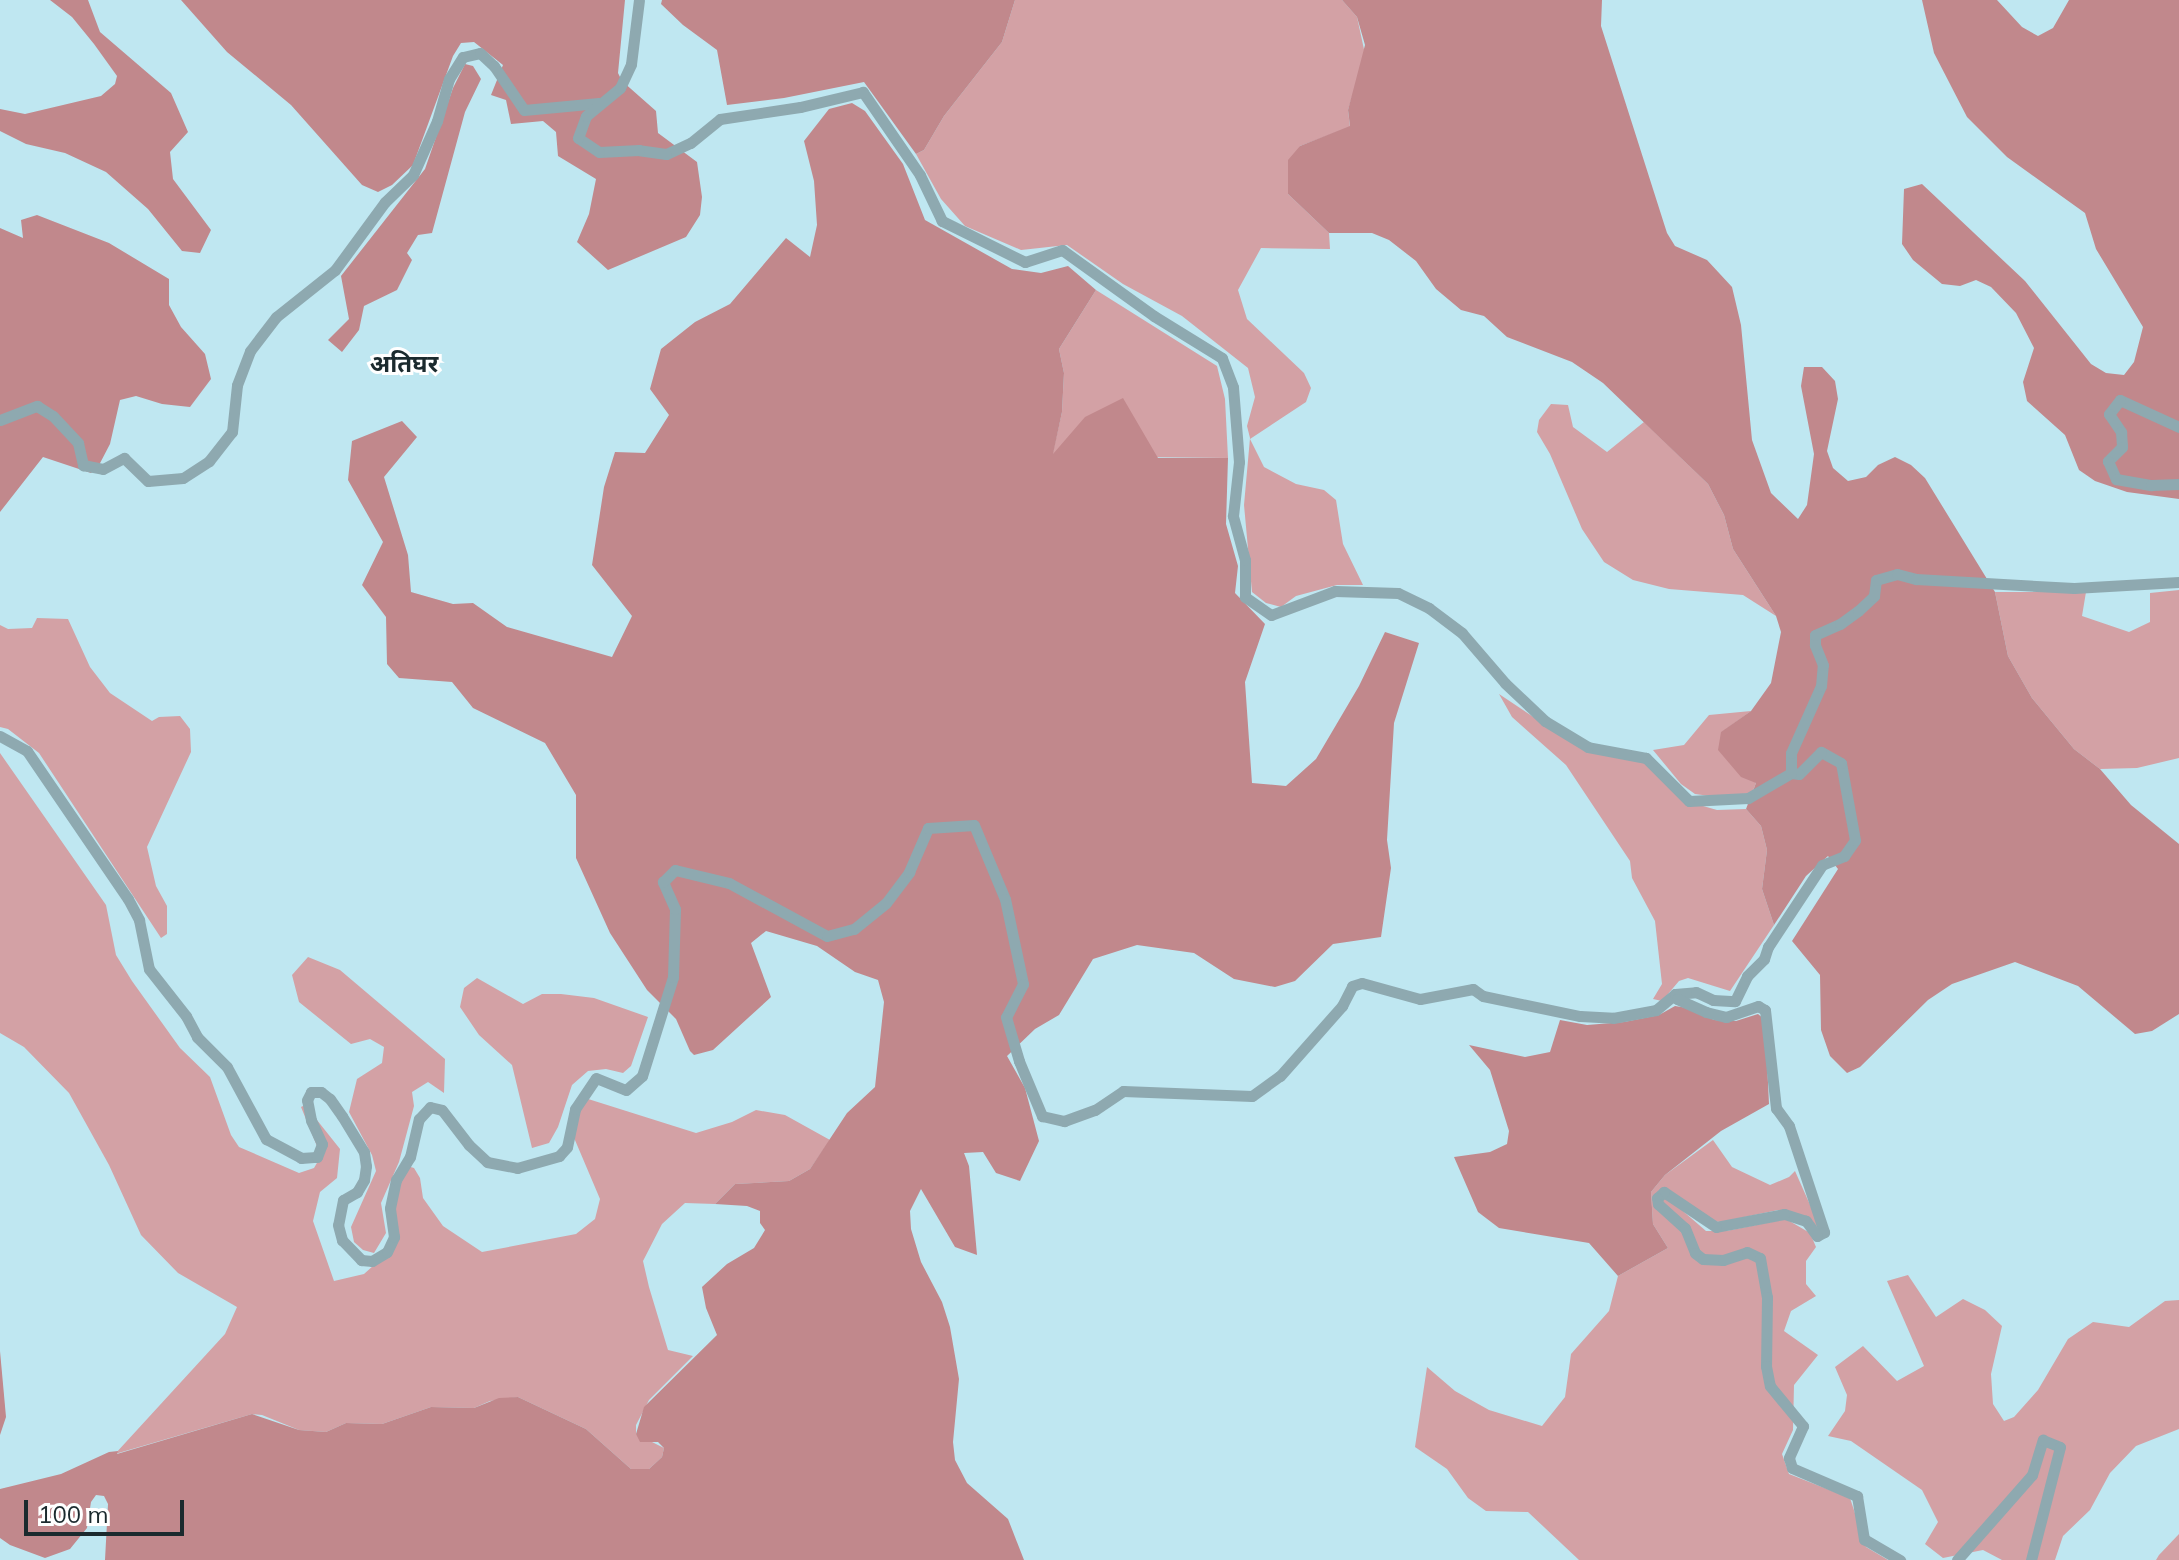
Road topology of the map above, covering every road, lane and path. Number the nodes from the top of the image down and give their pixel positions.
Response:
1 (639, 0) edge
2 (599, 103) junction
3 (0, 420) edge
4 (2179, 427) edge
5 (2179, 484) edge
6 (2179, 582) edge
7 (0, 736) edge
8 (1791, 773) junction
9 (1675, 994) junction
10 (1900, 1560) edge
11 (1957, 1560) edge
12 (2031, 1560) edge

1 - 2 street
2 - 3 street
2 - 8 street
4 - 5 street
6 - 8 street
7 - 9 street
8 - 9 street
9 - 10 street
11 - 12 street

